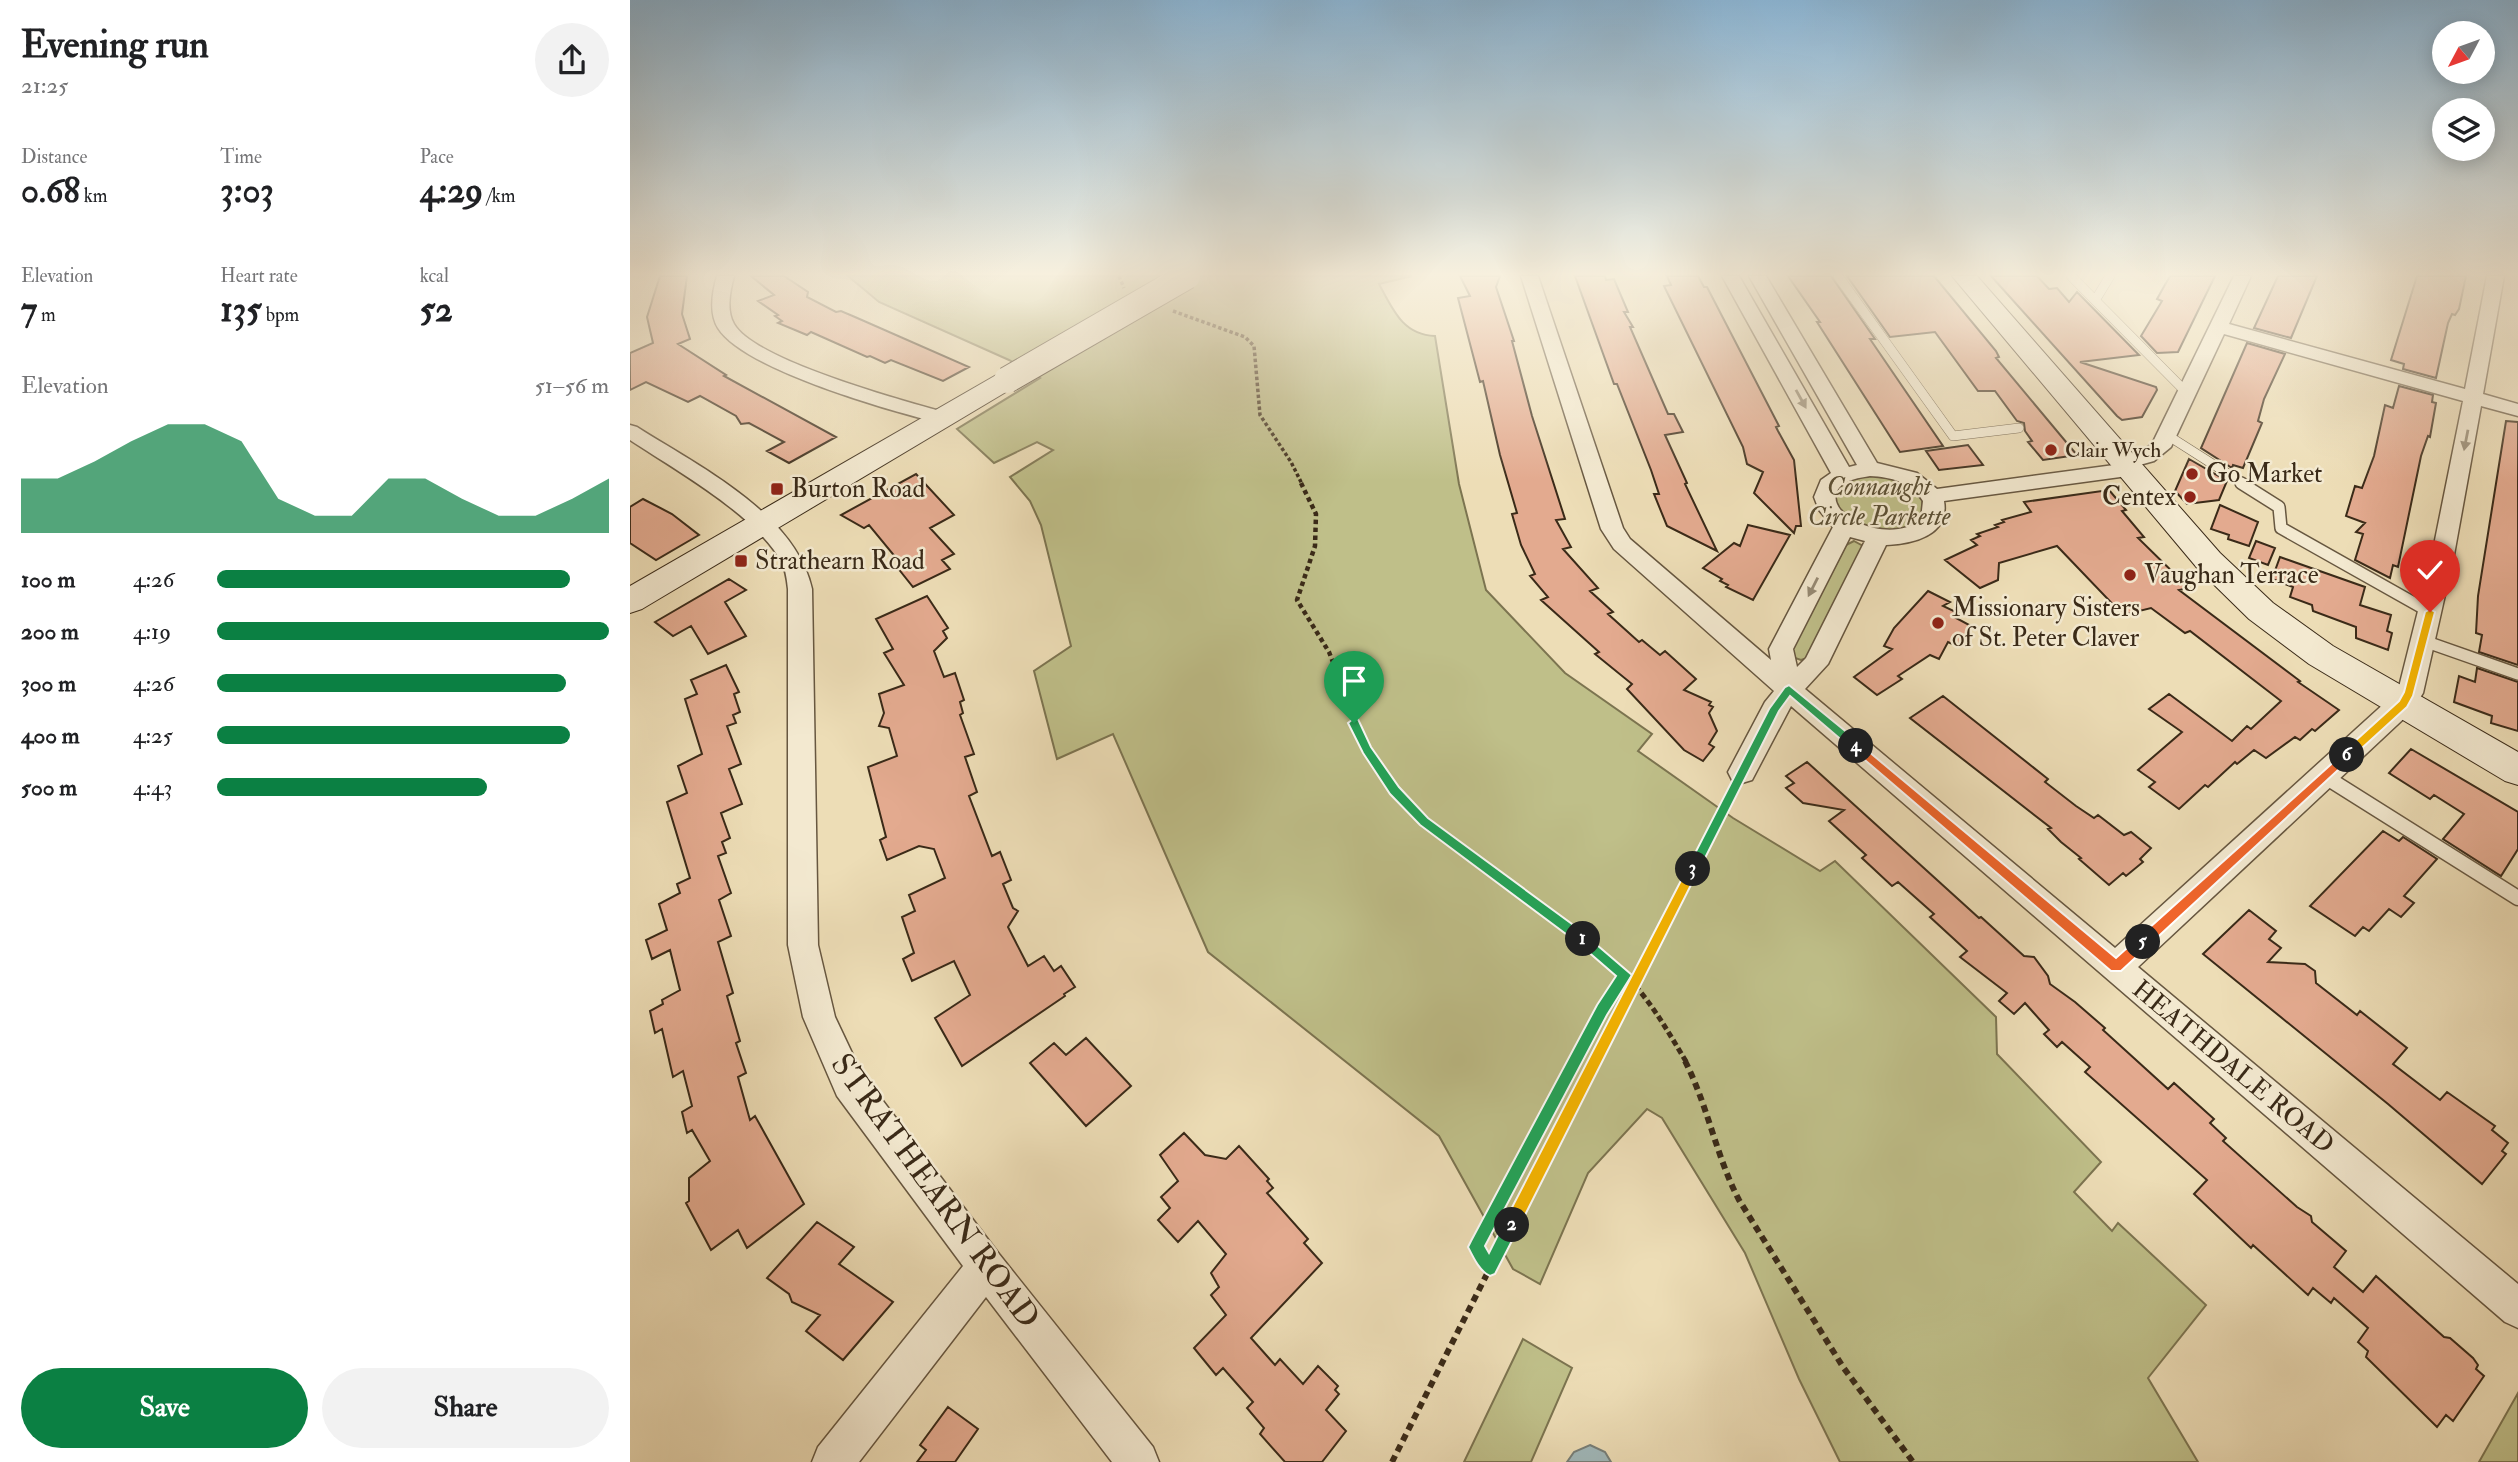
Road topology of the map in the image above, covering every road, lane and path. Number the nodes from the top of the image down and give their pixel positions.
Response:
1 (743, 344) edge
2 (1069, 344) edge
3 (1252, 344) edge
4 (1551, 344) edge
5 (1769, 344) edge
6 (1797, 344) edge
7 (1887, 344) edge
8 (2022, 344) edge
9 (2140, 344) edge
10 (2209, 344) edge
11 (2282, 344) edge
12 (2484, 344) edge
13 (2187, 393) junction
14 (2475, 398) junction
15 (2518, 410) edge
16 (944, 418) junction
17 (2019, 428) dead end
18 (630, 431) edge
19 (2166, 435) junction
20 (2125, 466) junction
21 (1870, 469) junction
22 (1842, 474) junction
23 (1932, 496) junction
24 (761, 525) junction
25 (1845, 526) junction
26 (1878, 538) junction
27 (630, 601) edge
28 (2430, 612) junction
29 (2424, 641) junction
30 (2518, 674) edge
31 (1789, 690) junction
32 (2403, 704) junction
33 (2518, 770) edge
34 (1742, 772) joint
35 (2324, 776) junction
36 (2518, 898) edge
37 (2116, 967) junction
38 (1625, 975) junction
39 (986, 1267) junction
40 (1490, 1268) junction
41 (2518, 1309) edge
42 (833, 1462) edge
43 (1138, 1462) edge
44 (1392, 1462) edge
45 (1913, 1462) edge

1 - 16 street
2 - 16 street, bridge
3 - 38 path
4 - 31 street, HEATHDALE ROAD
5 -> 22 street
6 - 21 street
7 - 17 lane
8 - 20 street
9 - 13 lane
10 - 13 street
11 - 14 street
12 - 14 street
13 - 19 street
14 - 15 street
14 -> 28 street
16 - 24 street
18 - 24 street
19 - 20 street
19 - 28 lane
20 - 23 street
20 - 32 street
21 - 22 street
21 - 23 street
22 - 25 street
23 - 26 street
24 - 27 street
24 - 39 street, STRATHEARN ROAD
25 - 26 street
25 -> 31 street
26 - 31 street
28 - 29 street
29 - 30 lane
29 - 32 street
31 - 34 street
31 - 37 street, HEATHDALE ROAD
32 - 33 street
32 - 35 street
34 - 40 path, bridge
35 - 36 lane
35 - 37 street
37 - 41 street, HEATHDALE ROAD
38 - 40 path
38 - 45 path
39 - 42 street
39 - 43 street, STRATHEARN ROAD
40 - 44 path

